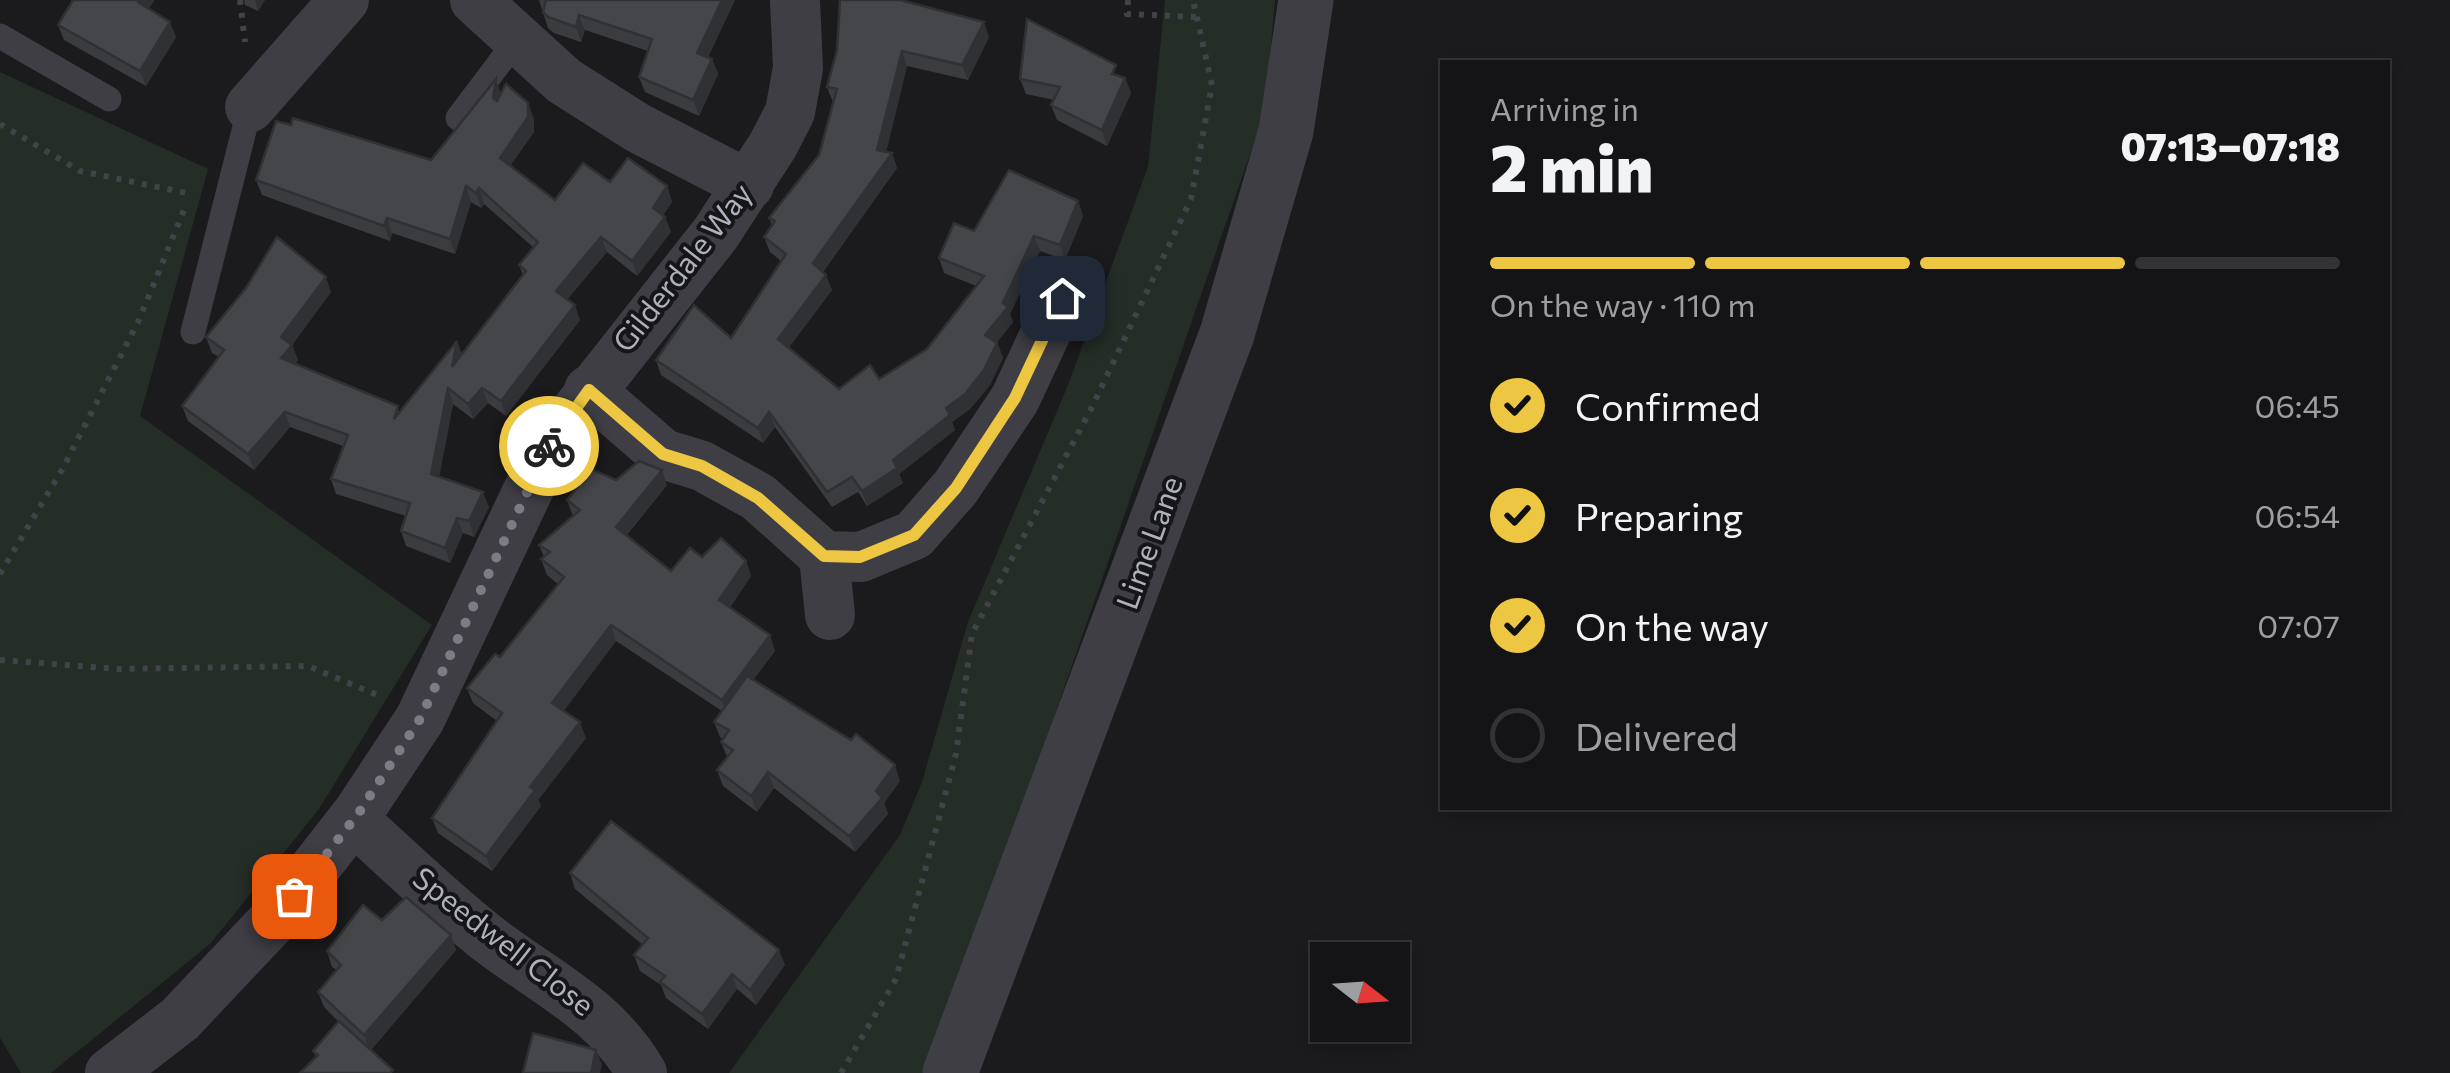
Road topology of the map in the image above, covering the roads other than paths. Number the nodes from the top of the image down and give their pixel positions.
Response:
1 (344, 0) edge
2 (475, 0) edge
3 (795, 0) edge
4 (1306, 0) edge
5 (0, 36) edge
6 (516, 41) junction
7 (109, 99) dead end
8 (250, 107) joint
9 (458, 118) dead end
10 (749, 185) junction
11 (1062, 298) dead end
12 (193, 332) dead end
13 (589, 390) junction
14 (824, 556) junction
15 (830, 615) dead end
16 (353, 819) junction
17 (110, 1073) edge
18 (642, 1073) edge
19 (950, 1073) edge

1 - 8 street
2 - 6 street
3 - 10 street, Gilderdale Way
4 - 19 street, Lime Lane
5 - 7 lane
6 - 9 lane
6 - 10 street
8 - 12 lane
10 - 13 street, Gilderdale Way
11 - 14 street
13 - 14 street
13 - 16 street, Gilderdale Way
14 - 15 street
16 - 17 street, Gilderdale Way
16 - 18 street, Speedwell Close

